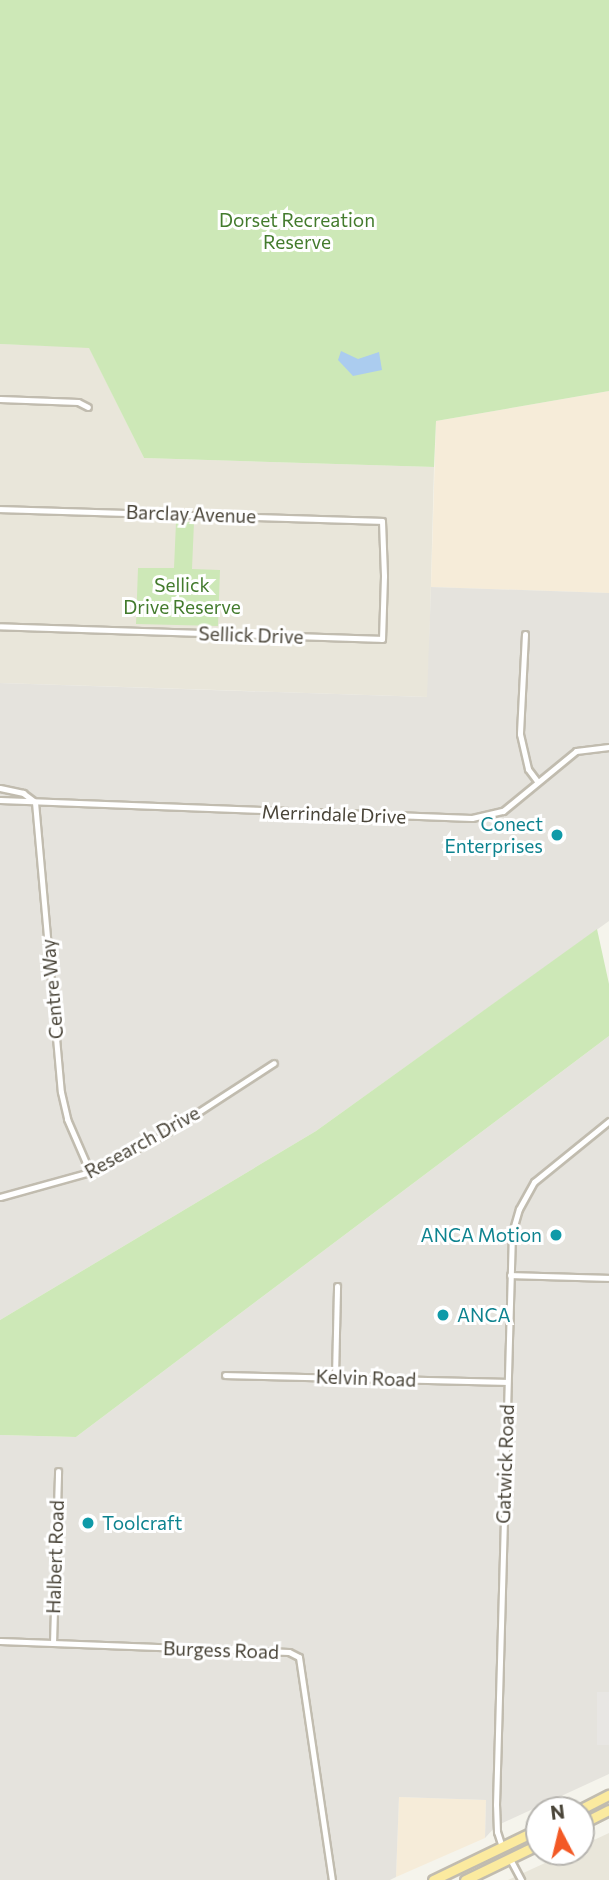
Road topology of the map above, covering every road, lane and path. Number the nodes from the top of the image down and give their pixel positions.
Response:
1 (0, 399) edge
2 (89, 407) dead end
3 (0, 509) edge
4 (382, 521) joint
5 (0, 626) edge
6 (525, 634) dead end
7 (609, 747) edge
8 (537, 781) junction
9 (0, 789) edge
10 (0, 800) edge
11 (35, 802) junction
12 (274, 1063) dead end
13 (609, 1121) edge
14 (90, 1172) junction
15 (0, 1197) edge
16 (510, 1275) junction
17 (609, 1278) edge
18 (337, 1286) dead end
19 (225, 1375) dead end
20 (335, 1377) junction
21 (508, 1382) junction
22 (58, 1471) dead end
23 (0, 1642) edge
24 (53, 1643) junction
25 (525, 1836) edge
26 (502, 1847) junction
27 (525, 1851) edge
28 (510, 1858) junction
29 (332, 1880) edge
30 (433, 1880) edge
31 (465, 1880) edge
32 (521, 1880) edge

1 - 2 street
3 - 4 street, Barclay Avenue
4 - 5 street, Sellick Drive
6 - 8 street
7 - 8 street, Merrindale Drive
8 - 11 street, Merrindale Drive
9 - 11 street, Merrindale Drive
10 - 11 street, Merrindale Drive
11 - 14 street, Centre Way
12 - 14 street, Research Drive
13 - 16 street, Gatwick Road
14 - 15 street, Research Drive
16 - 17 street
16 - 21 street, Gatwick Road
18 - 20 street
19 - 20 street, Kelvin Road
20 - 21 street, Kelvin Road
21 - 26 street, Gatwick Road
22 - 24 street, Halbert Road
23 - 24 street, Burgess Road
24 - 29 street, Burgess Road
25 - 26 main road
26 - 28 main road
26 - 30 main road
27 - 28 main road
28 - 31 main road
28 - 32 street

